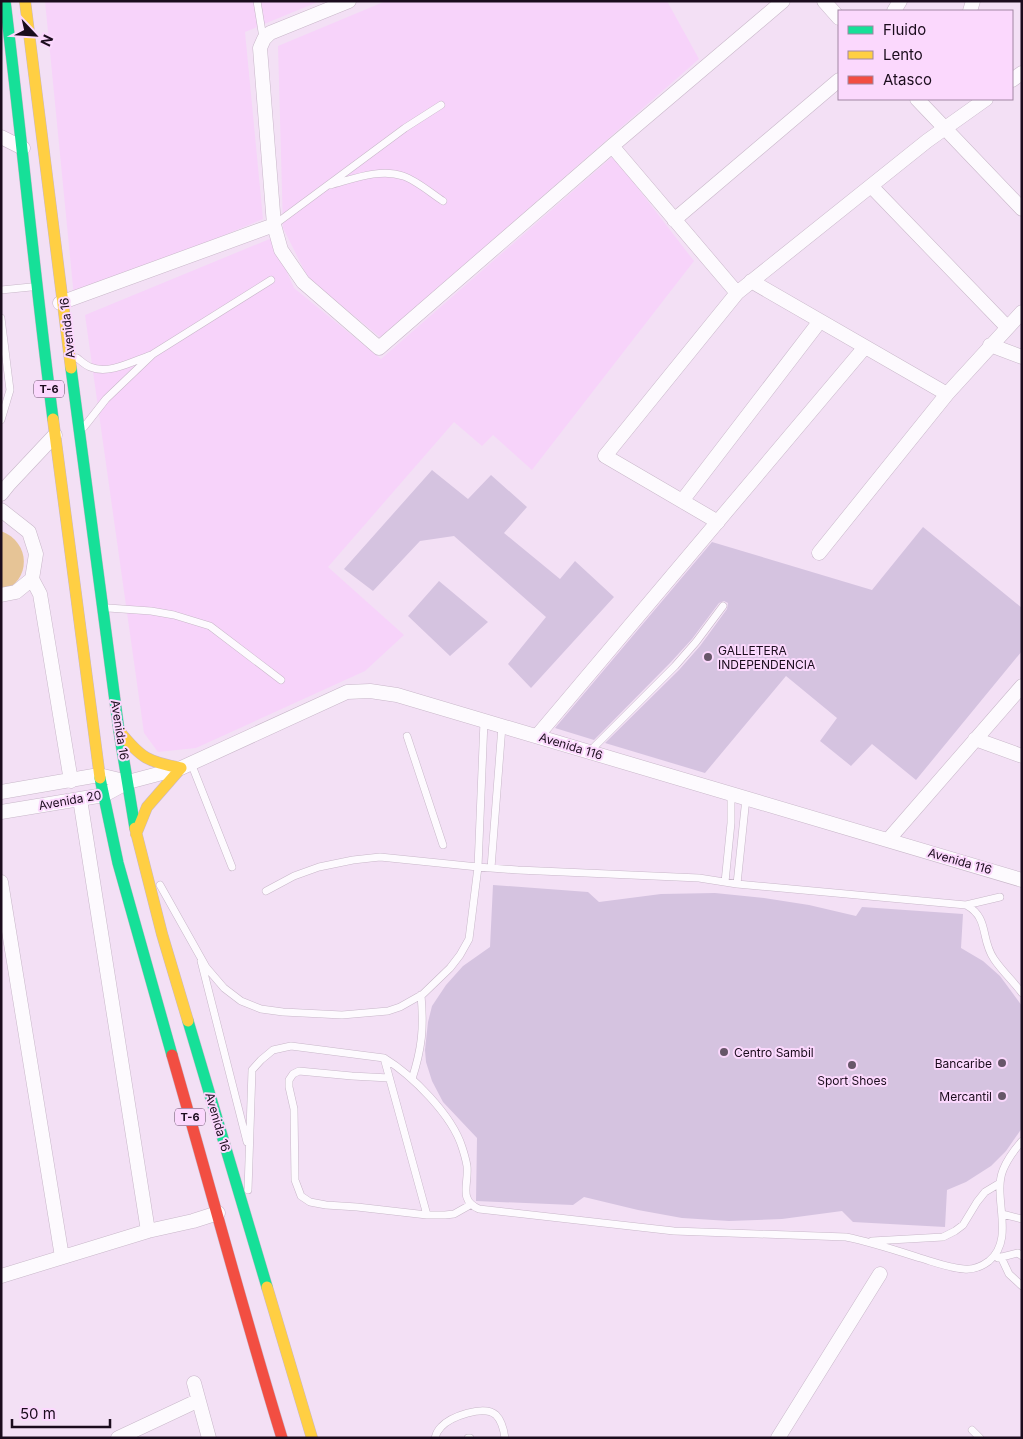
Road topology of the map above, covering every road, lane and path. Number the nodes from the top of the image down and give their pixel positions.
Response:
1 (5, 1) edge
2 (25, 1) edge
3 (257, 1) edge
4 (348, 1) edge
5 (783, 1) edge
6 (824, 1) edge
7 (838, 17) edge
8 (264, 39) junction
9 (838, 81) edge
10 (918, 100) edge
11 (985, 100) edge
12 (441, 105) dead end
13 (945, 128) junction
14 (1, 137) edge
15 (612, 146) junction
16 (23, 148) junction
17 (327, 185) junction
18 (871, 186) junction
19 (443, 201) dead end
20 (1022, 209) edge
21 (674, 220) junction
22 (274, 225) junction
23 (271, 280) dead end
24 (751, 281) junction
25 (36, 286) junction
26 (1, 290) edge
27 (737, 293) junction
28 (64, 302) junction
29 (39, 310) junction
30 (1022, 312) edge
31 (1, 318) edge
32 (820, 321) junction
33 (1007, 327) junction
34 (990, 345) junction
35 (866, 347) junction
36 (69, 351) junction
37 (153, 354) junction
38 (1022, 357) edge
39 (947, 394) junction
40 (1, 420) edge
41 (79, 434) junction
42 (55, 435) junction
43 (5, 486) edge
44 (682, 501) junction
45 (1, 510) edge
46 (718, 522) junction
47 (819, 553) dead end
48 (32, 579) junction
49 (1, 595) edge
50 (723, 606) dead end
51 (103, 608) junction
52 (282, 680) dead end
53 (1022, 686) edge
54 (484, 721) junction
55 (502, 726) junction
56 (119, 732) junction
57 (407, 736) dead end
58 (538, 736) junction
59 (975, 739) junction
60 (589, 752) junction
61 (1022, 756) edge
62 (186, 766) junction
63 (99, 775) junction
64 (71, 781) junction
65 (128, 782) junction
66 (1, 792) edge
67 (731, 794) junction
68 (104, 795) junction
69 (746, 798) junction
70 (80, 799) junction
71 (1, 812) edge
72 (136, 834) junction
73 (888, 840) junction
74 (443, 845) dead end
75 (232, 867) dead end
76 (478, 867) junction
77 (491, 868) junction
78 (146, 873) junction
79 (1022, 880) edge
80 (1, 882) edge
81 (725, 882) junction
82 (737, 884) junction
83 (266, 891) dead end
84 (1000, 897) dead end
85 (966, 904) junction
86 (199, 956) junction
87 (1022, 994) edge
88 (421, 995) junction
89 (384, 1058) junction
90 (389, 1078) junction
91 (412, 1079) junction
92 (1022, 1141) edge
93 (250, 1152) junction
94 (1000, 1183) junction
95 (470, 1205) junction
96 (218, 1213) junction
97 (1002, 1214) junction
98 (427, 1215) junction
99 (1022, 1218) edge
100 (247, 1223) junction
101 (148, 1231) junction
102 (867, 1241) junction
103 (1021, 1253) edge
104 (62, 1257) junction
105 (1002, 1257) junction
106 (992, 1258) junction
107 (880, 1274) dead end
108 (1, 1276) edge
109 (1022, 1286) edge
110 (194, 1383) dead end
111 (197, 1401) junction
112 (972, 1430) dead end
113 (118, 1438) edge
114 (208, 1438) edge
115 (282, 1438) edge
116 (312, 1438) edge
117 (435, 1438) edge
118 (505, 1438) edge
119 (778, 1438) edge
120 (980, 1438) edge

1 - 16 highway, Avenida 16 / T-6
2 - 28 highway, Avenida 16 / T-6
3 - 8 lane
4 - 8 street
5 - 15 street
6 - 7 street
8 - 22 street
9 - 21 street
10 - 13 street
11 - 13 street
12 - 17 lane
13 - 18 street
13 - 20 street
14 - 16 street
15 - 21 street
15 - 22 street
16 - 25 highway, Avenida 16 / T-6
17 - 19 lane
17 - 22 lane
18 - 24 street
18 - 33 street
21 - 27 street
22 - 28 street
23 - 37 lane
24 - 27 street
24 - 32 street
25 - 26 lane
25 - 29 highway, Avenida 16 / T-6
27 - 44 street
28 - 29 street
28 - 36 highway, Avenida 16 / T-6
29 - 42 highway, Avenida 16 / T-6
30 - 33 street
31 - 40 lane
32 - 35 street
32 - 44 street
33 - 34 street
34 - 38 street
34 - 39 street
35 - 39 street
35 - 46 street
36 - 37 lane
36 - 41 highway, Avenida 16 / T-6
37 - 41 lane
39 - 47 street
41 - 51 highway, Avenida 16 / T-6
42 - 43 street
42 - 63 highway, Avenida 16 / T-6
44 - 46 street
45 - 48 street
46 - 58 street
48 - 49 street
48 - 64 street
50 - 60 lane
51 - 52 lane
51 - 56 highway, Avenida 16 / T-6
53 - 59 street
54 - 55 street, Avenida 116
54 - 62 street, Avenida 116
54 - 76 lane
55 - 58 street, Avenida 116
55 - 77 lane
56 - 62 highway
56 - 65 highway, Avenida 16 / T-6
57 - 74 lane
58 - 60 street, Avenida 116
59 - 61 street
59 - 73 street
60 - 67 street, Avenida 116
62 - 65 street, Avenida 116
62 - 72 highway
62 - 75 lane
63 - 64 street, Avenida 20
63 - 65 street, Avenida 20
63 - 68 highway, Avenida 16 / T-6
64 - 66 street, Avenida 20
65 - 68 street, Avenida 20
65 - 72 highway, Avenida 16 / T-6
67 - 69 street, Avenida 116
67 - 81 lane
68 - 70 street, Avenida 20
68 - 96 highway, Avenida 16 / T-6
69 - 73 street, Avenida 116
69 - 82 lane
70 - 71 street, Avenida 20
70 - 101 street
72 - 78 highway, Avenida 16 / T-6
73 - 79 street, Avenida 116
76 - 77 lane
76 - 83 lane
76 - 88 lane
77 - 81 lane
78 - 86 lane
78 - 100 highway, Avenida 16 / T-6
80 - 104 street
81 - 82 lane
82 - 85 lane
84 - 85 lane
85 - 87 lane
86 - 88 lane
86 - 93 lane
88 - 91 lane
89 - 90 lane
89 - 91 lane
89 - 93 lane
90 - 98 lane
90 - 98 lane
91 - 95 lane
92 - 94 lane
93 - 100 lane
94 - 97 lane
94 - 102 lane
95 - 98 lane
95 - 102 lane
96 - 101 street
96 - 115 highway, Avenida 16 / T-6
97 - 99 lane
97 - 106 lane
100 - 116 highway, Avenida 16 / T-6
101 - 104 street
102 - 106 lane
103 - 105 lane
104 - 108 street
105 - 106 lane
105 - 109 lane
107 - 119 street
110 - 111 street
111 - 113 street
111 - 114 street
112 - 120 lane
117 - 118 lane

